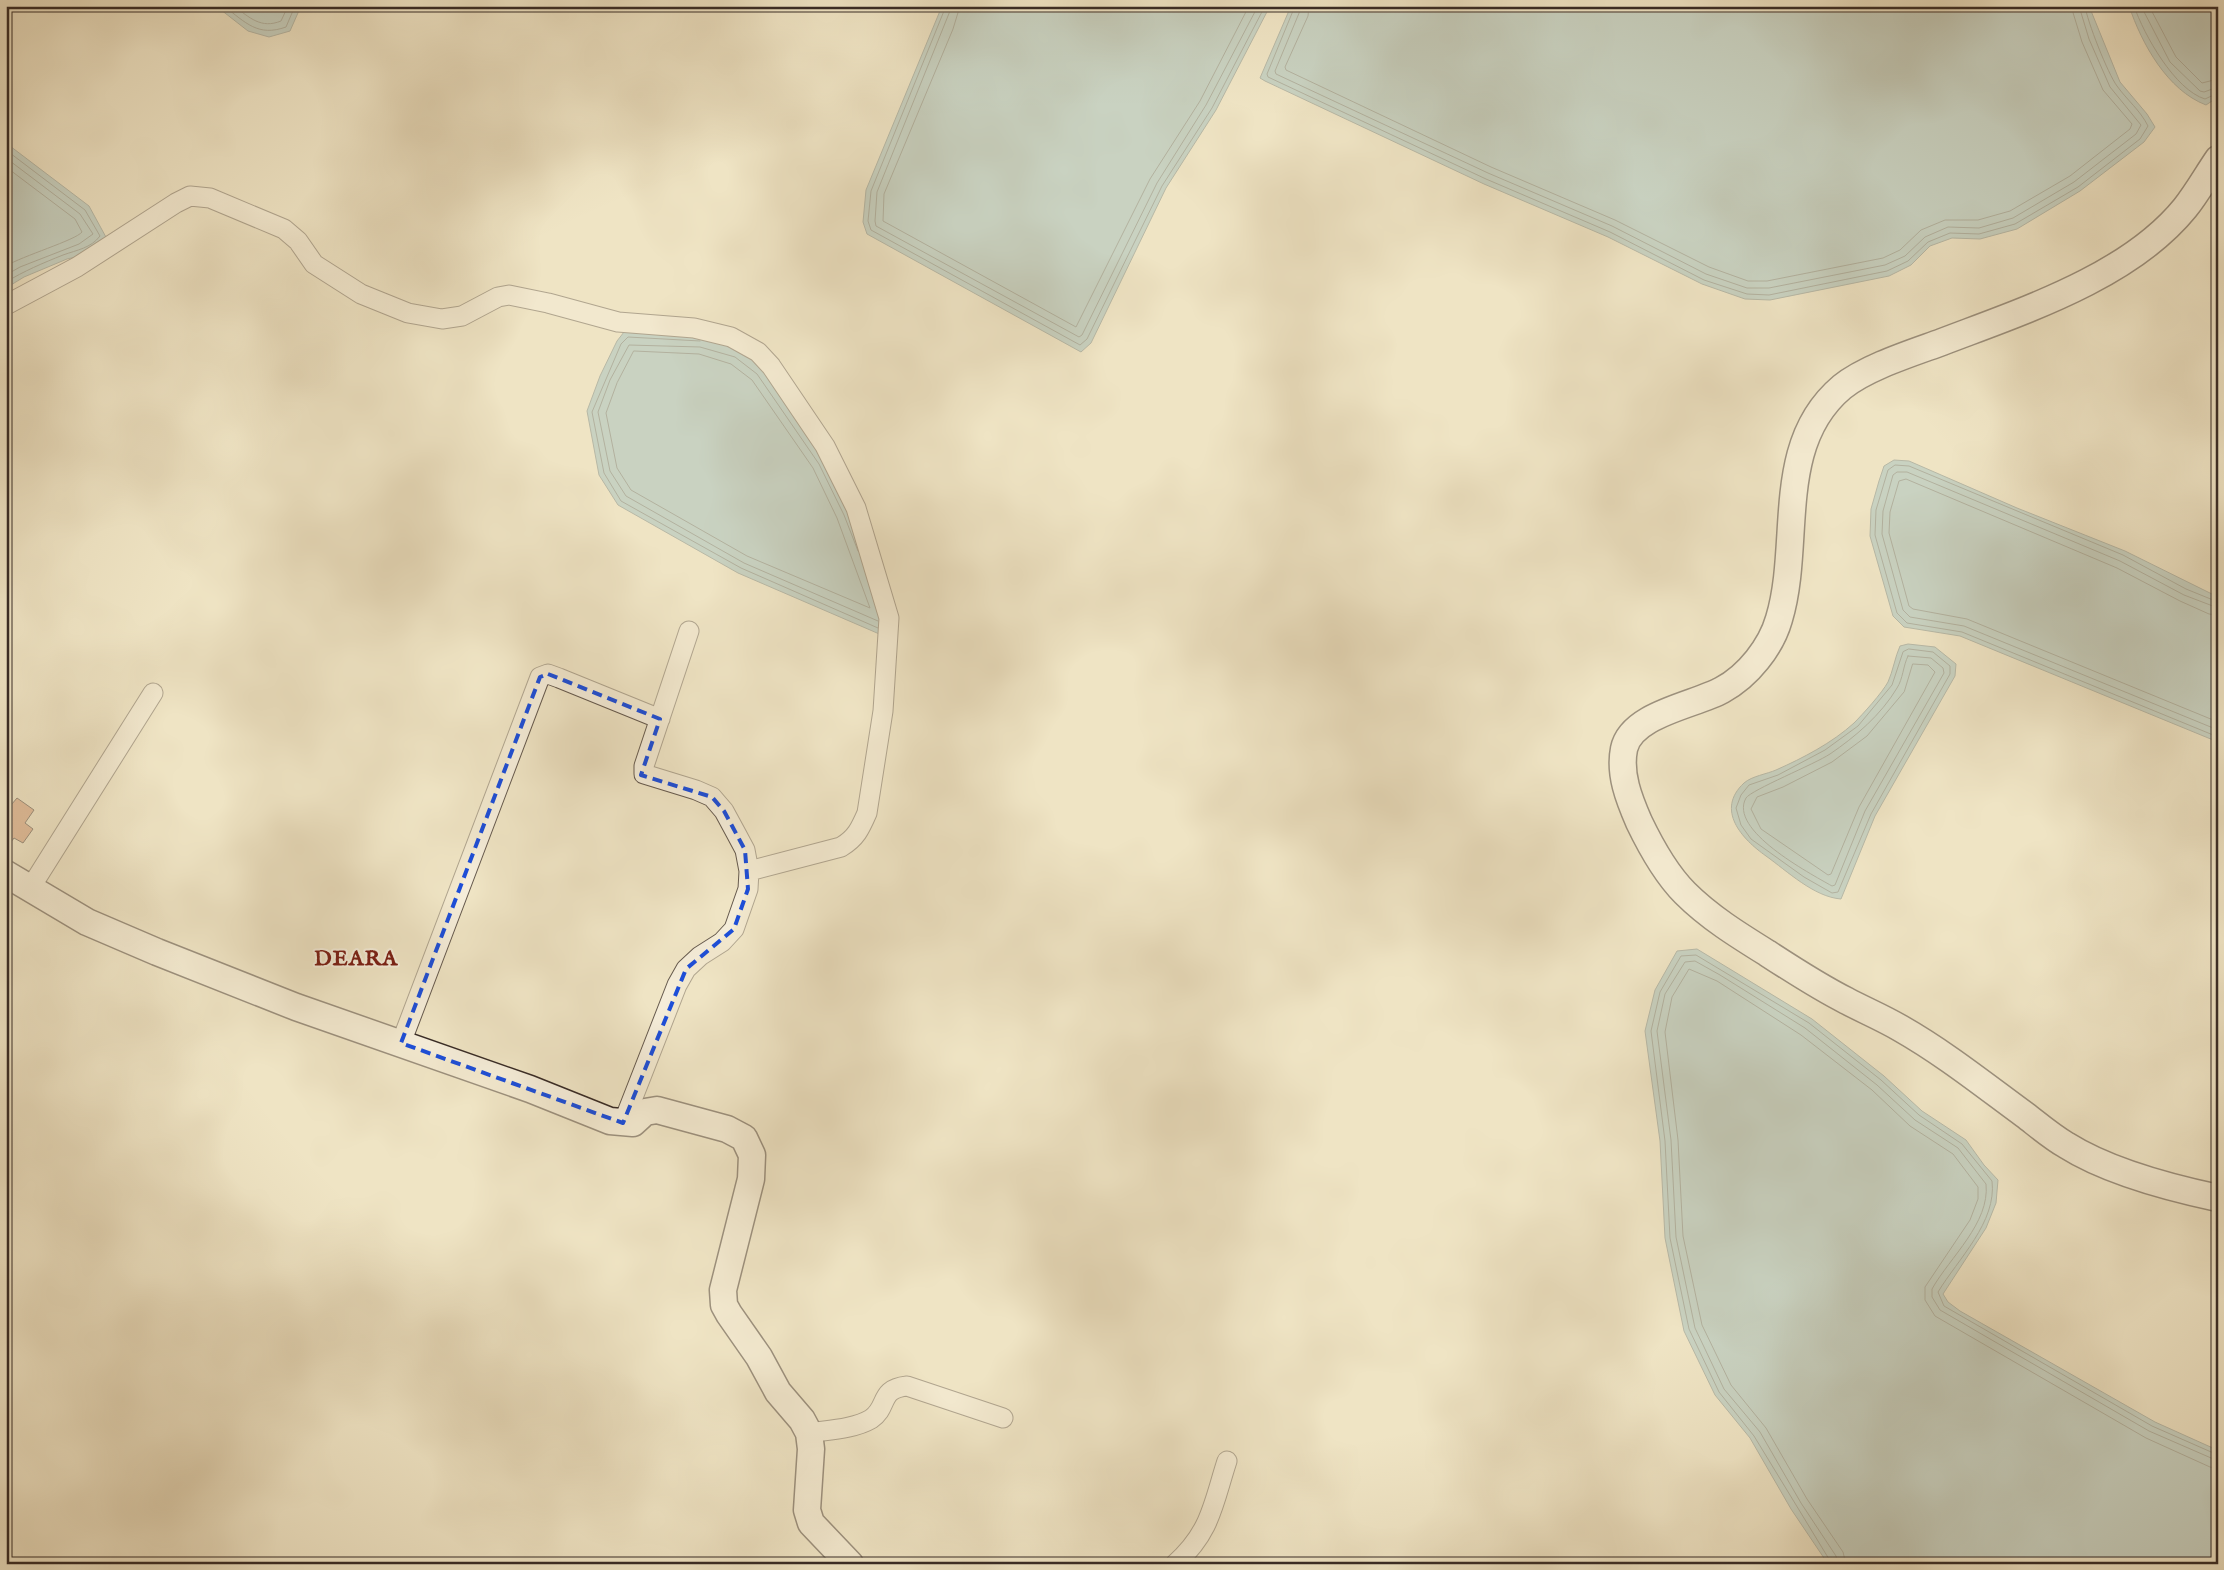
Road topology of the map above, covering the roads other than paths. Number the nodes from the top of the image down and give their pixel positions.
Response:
1 (2218, 159) edge
2 (6, 305) edge
3 (690, 631) dead end
4 (153, 693) dead end
5 (660, 719) junction
6 (749, 871) junction
7 (6, 874) edge
8 (31, 887) junction
9 (401, 1043) junction
10 (623, 1123) junction
11 (2218, 1198) edge
12 (1003, 1418) dead end
13 (808, 1433) junction
14 (1226, 1460) dead end
15 (850, 1564) edge
16 (1174, 1564) edge

1 - 11 main road
2 - 6 street
3 - 5 street
4 - 8 street
5 - 6 street
5 - 9 street
6 - 10 street
7 - 8 main road
8 - 9 main road
9 - 10 main road
10 - 13 main road
12 - 13 street
13 - 15 main road
14 - 16 street

